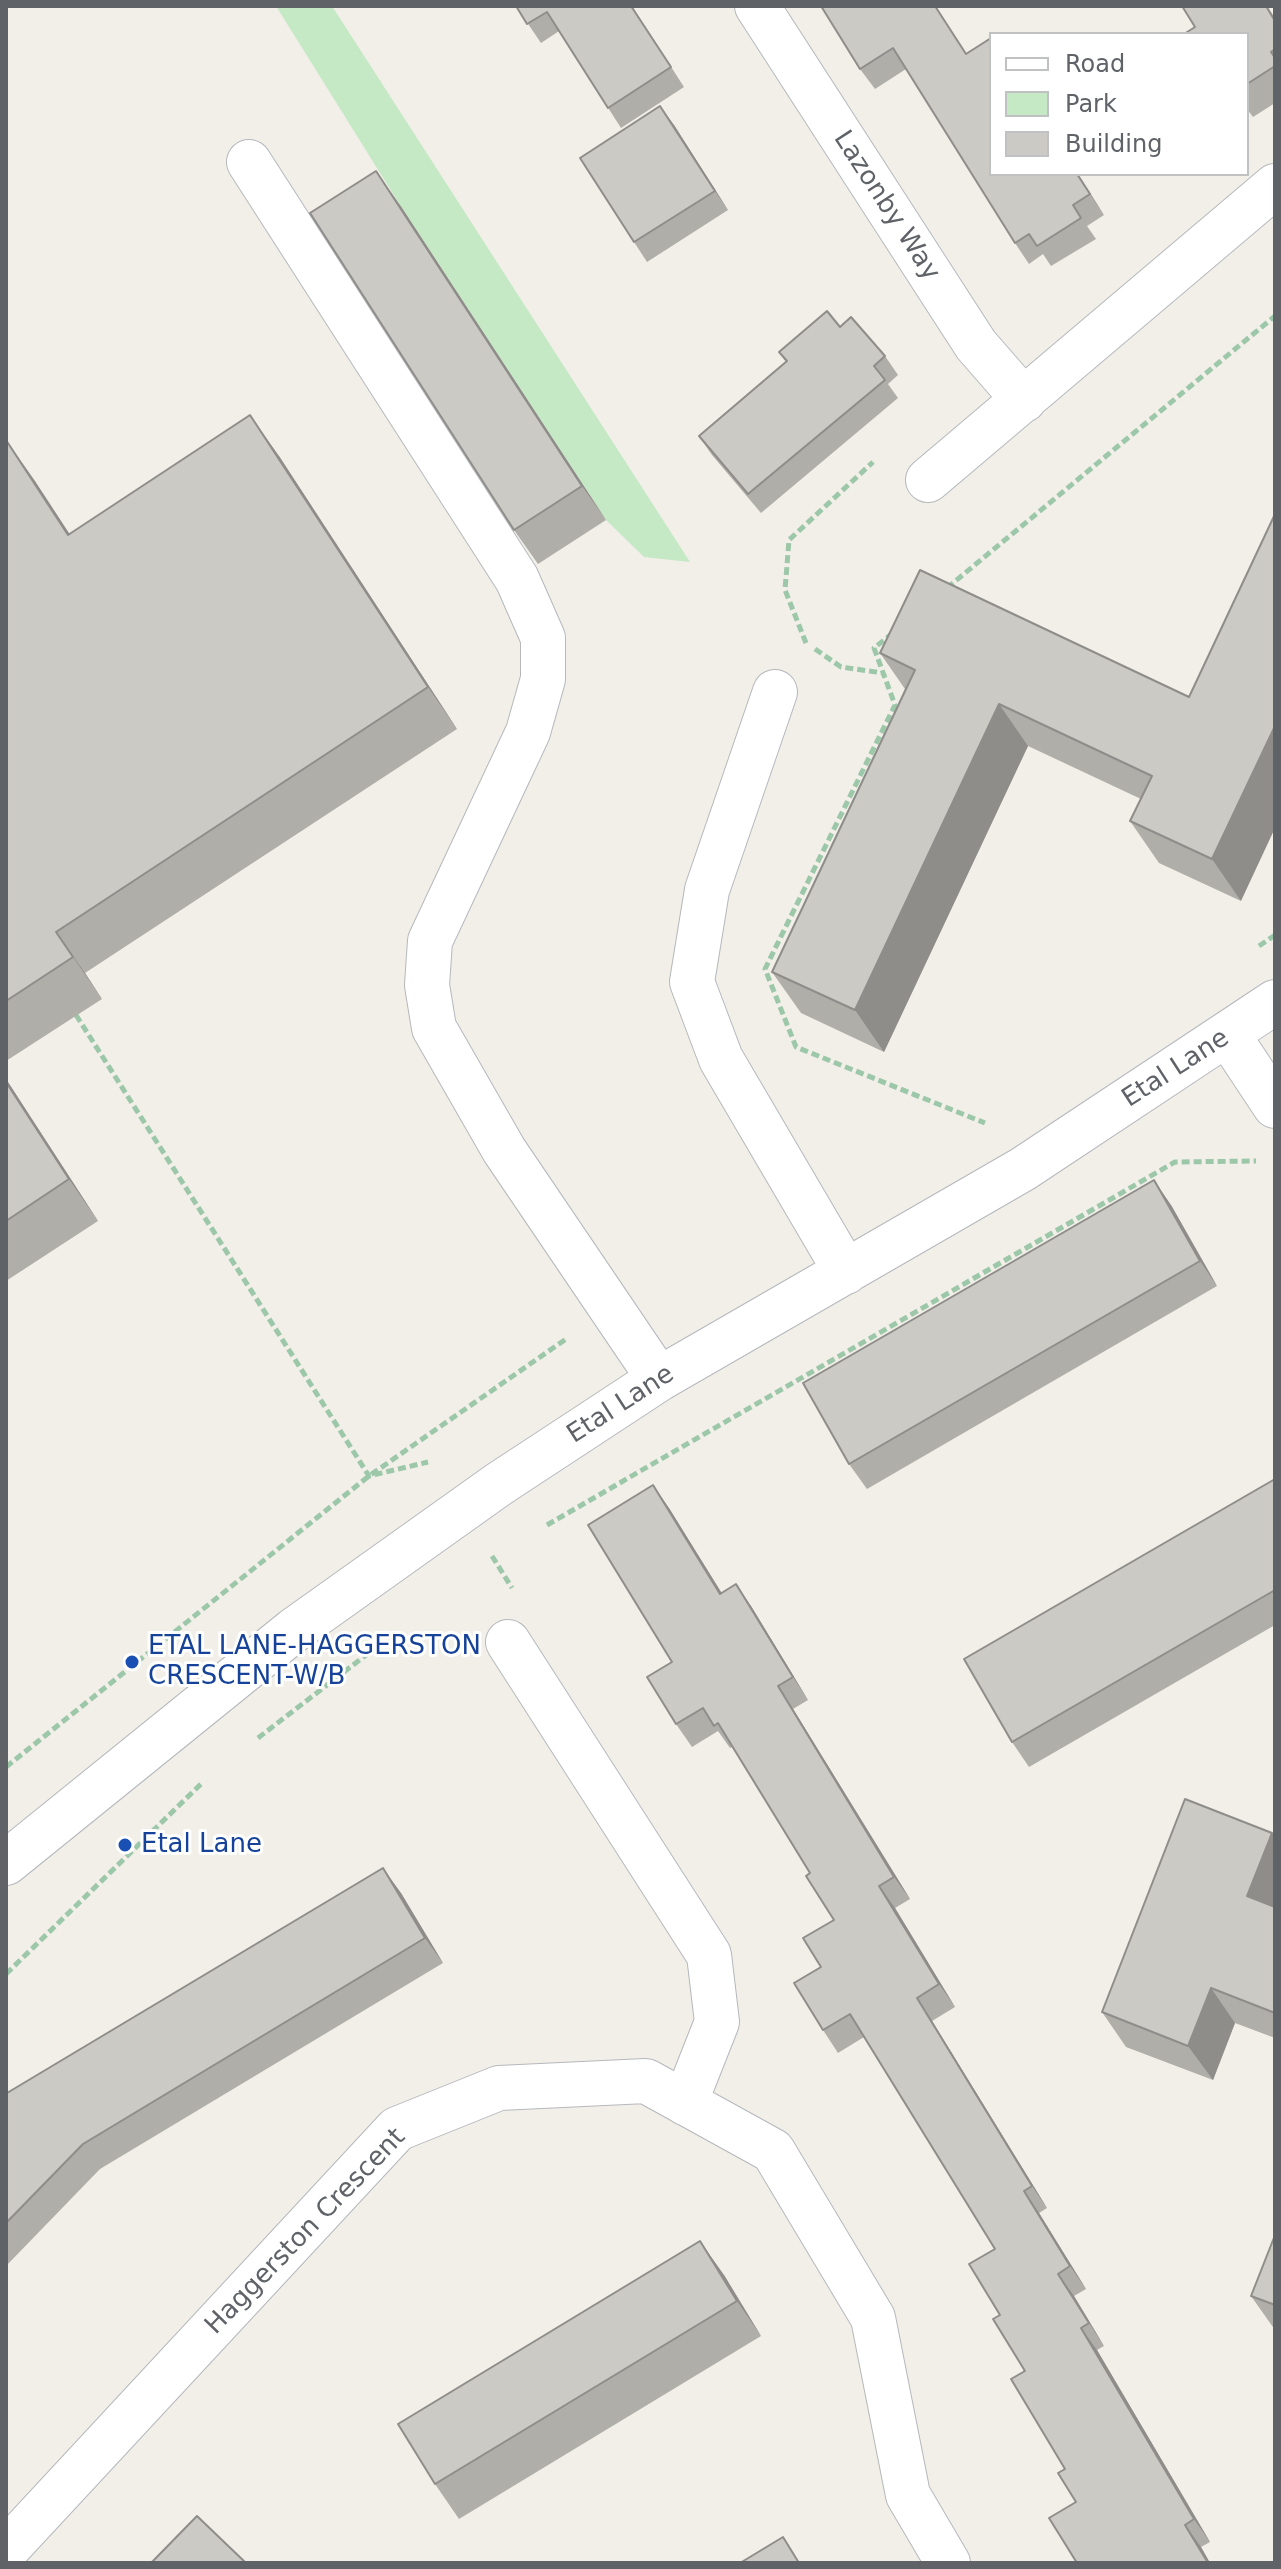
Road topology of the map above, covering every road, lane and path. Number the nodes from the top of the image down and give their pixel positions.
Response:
1 (757, 6) edge
2 (249, 162) dead end
3 (1275, 186) edge
4 (1275, 316) edge
5 (1024, 400) junction
6 (928, 480) joint
7 (935, 598) edge
8 (899, 628) edge
9 (883, 673) junction
10 (775, 692) dead end
11 (1275, 1002) edge
12 (76, 1015) dead end
13 (1228, 1035) junction
14 (1275, 1106) edge
15 (1261, 1161) dead end
16 (1023, 1169) junction
17 (846, 1272) junction
18 (609, 1308) junction
19 (659, 1379) junction
20 (369, 1476) junction
21 (462, 1509) junction
22 (533, 1533) dead end
23 (506, 1549) dead end
24 (493, 1557) junction
25 (480, 1567) dead end
26 (395, 1632) dead end
27 (508, 1642) joint
28 (248, 1745) dead end
29 (6, 1767) edge
30 (212, 1773) dead end
31 (6, 1863) edge
32 (6, 1974) edge
33 (685, 2103) junction
34 (6, 2550) edge
35 (948, 2563) edge

1 - 5 street, Lazonby Way
2 - 18 street
3 - 5 street
4 - 7 path
5 - 6 street
6 - 9 path
8 - 9 path
9 - 16 path
10 - 17 street
11 - 13 street, Etal Lane
12 - 20 path
13 - 14 street
13 - 16 street, Etal Lane
15 - 22 path
16 - 17 street, Etal Lane
17 - 19 street, Etal Lane
18 - 19 street
18 - 20 path
19 - 21 street, Etal Lane
20 - 21 path
20 - 29 path
21 - 24 path
21 - 31 street, Etal Lane
23 - 24 path
24 - 25 path
24 - 27 path
26 - 28 path
27 - 33 street
30 - 32 path
33 - 34 street, Haggerston Crescent
33 - 35 street, Haggerston Crescent

